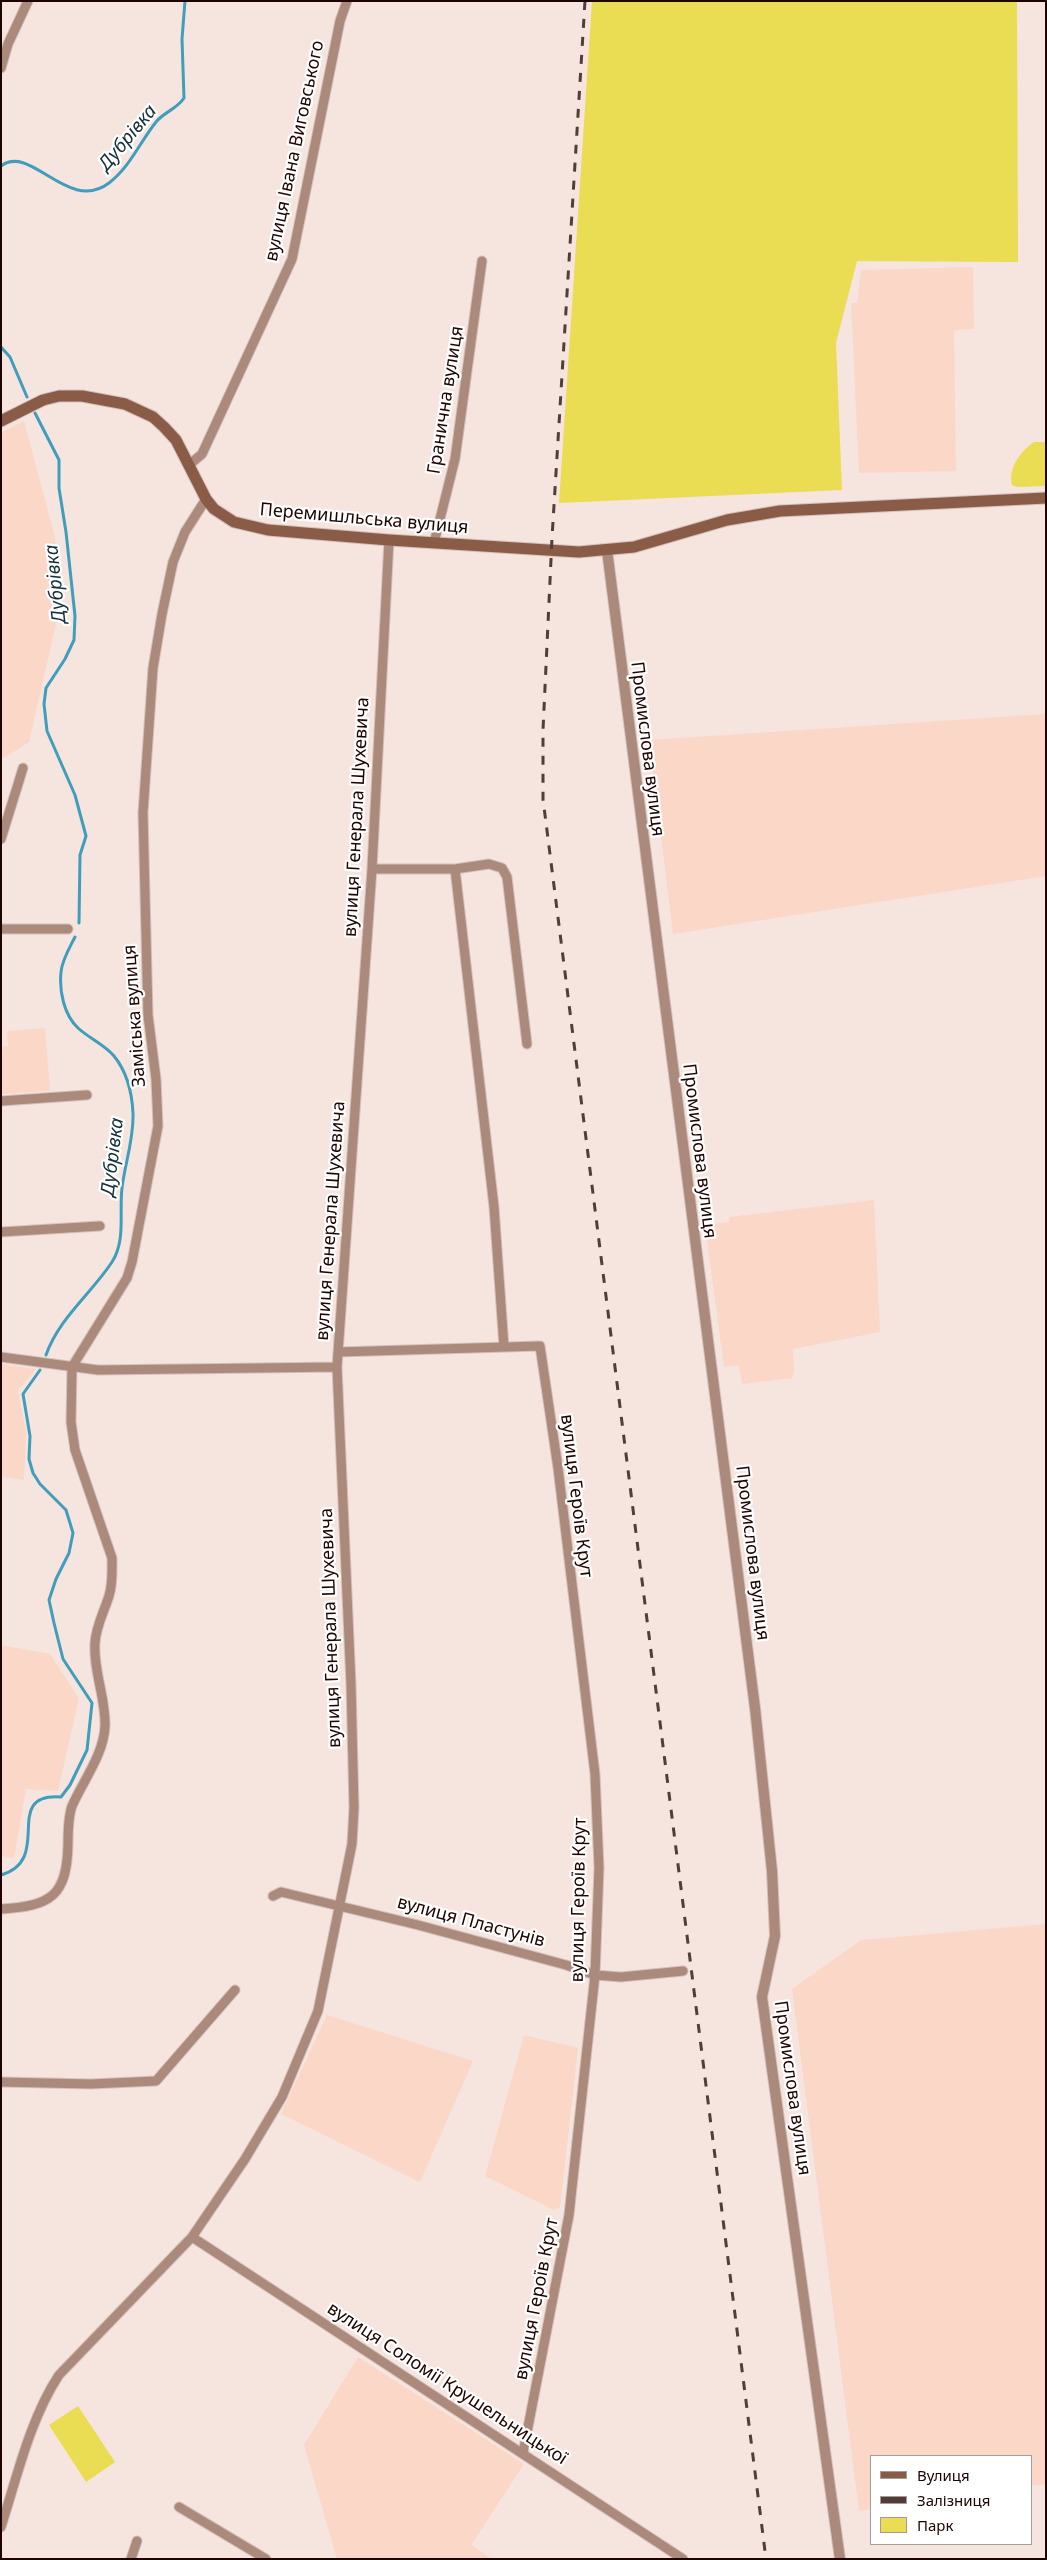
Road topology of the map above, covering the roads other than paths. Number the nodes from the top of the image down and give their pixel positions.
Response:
1 (28, 1) edge
2 (347, 1) edge
3 (5, 44) edge
4 (1, 68) edge
5 (482, 261) dead end
6 (1, 421) edge
7 (189, 465) junction
8 (1046, 498) edge
9 (206, 499) junction
10 (389, 540) junction
11 (434, 543) junction
12 (607, 550) junction
13 (23, 768) dead end
14 (1, 839) edge
15 (372, 869) junction
16 (455, 869) junction
17 (1, 929) edge
18 (68, 929) dead end
19 (526, 1044) dead end
20 (87, 1095) dead end
21 (1, 1101) edge
22 (100, 1226) dead end
23 (1, 1232) edge
24 (504, 1347) junction
25 (338, 1352) junction
26 (1, 1357) edge
27 (72, 1367) junction
28 (337, 1367) junction
29 (273, 1896) dead end
30 (339, 1905) junction
31 (1, 1909) edge
32 (683, 1971) dead end
33 (595, 1975) junction
34 (236, 1990) dead end
35 (1, 2082) edge
36 (192, 2237) junction
37 (523, 2452) junction
38 (179, 2507) dead end
39 (1, 2527) edge
40 (137, 2541) dead end
41 (131, 2559) edge
42 (266, 2559) edge
43 (683, 2559) edge
44 (840, 2559) edge

1 - 3 street
2 - 7 street, вулиця Івана Виговського
3 - 4 street
5 - 11 street, Гранична вулиця
6 - 7 main road, Перемишльська вулиця
7 - 9 main road, Перемишльська вулиця
8 - 12 main road, Перемишльська вулиця
9 - 10 main road, Перемишльська вулиця
9 - 27 street, Заміська вулиця
10 - 11 main road, Перемишльська вулиця
10 - 15 street, вулиця Генерала Шухевича
11 - 12 main road, Перемишльська вулиця
12 - 44 street, Промислова вулиця
13 - 14 street
15 - 16 street
15 - 25 street, вулиця Генерала Шухевича
16 - 19 street
16 - 24 street
17 - 18 street
20 - 21 street
22 - 23 street
24 - 25 street
24 - 33 street, вулиця Героїв Крут
25 - 28 street, вулиця Генерала Шухевича
26 - 27 street
27 - 28 street
27 - 31 street
28 - 30 street, вулиця Генерала Шухевича
29 - 30 street
30 - 33 street, вулиця Пластунів
30 - 36 street, вулиця Генерала Шухевича
32 - 33 street, вулиця Пластунів
33 - 37 street, вулиця Героїв Крут
34 - 35 street
36 - 37 street, вулиця Соломії Крушельницької
36 - 39 street, вулиця Генерала Шухевича
37 - 43 street, вулиця Соломії Крушельницької
38 - 42 street
40 - 41 street

